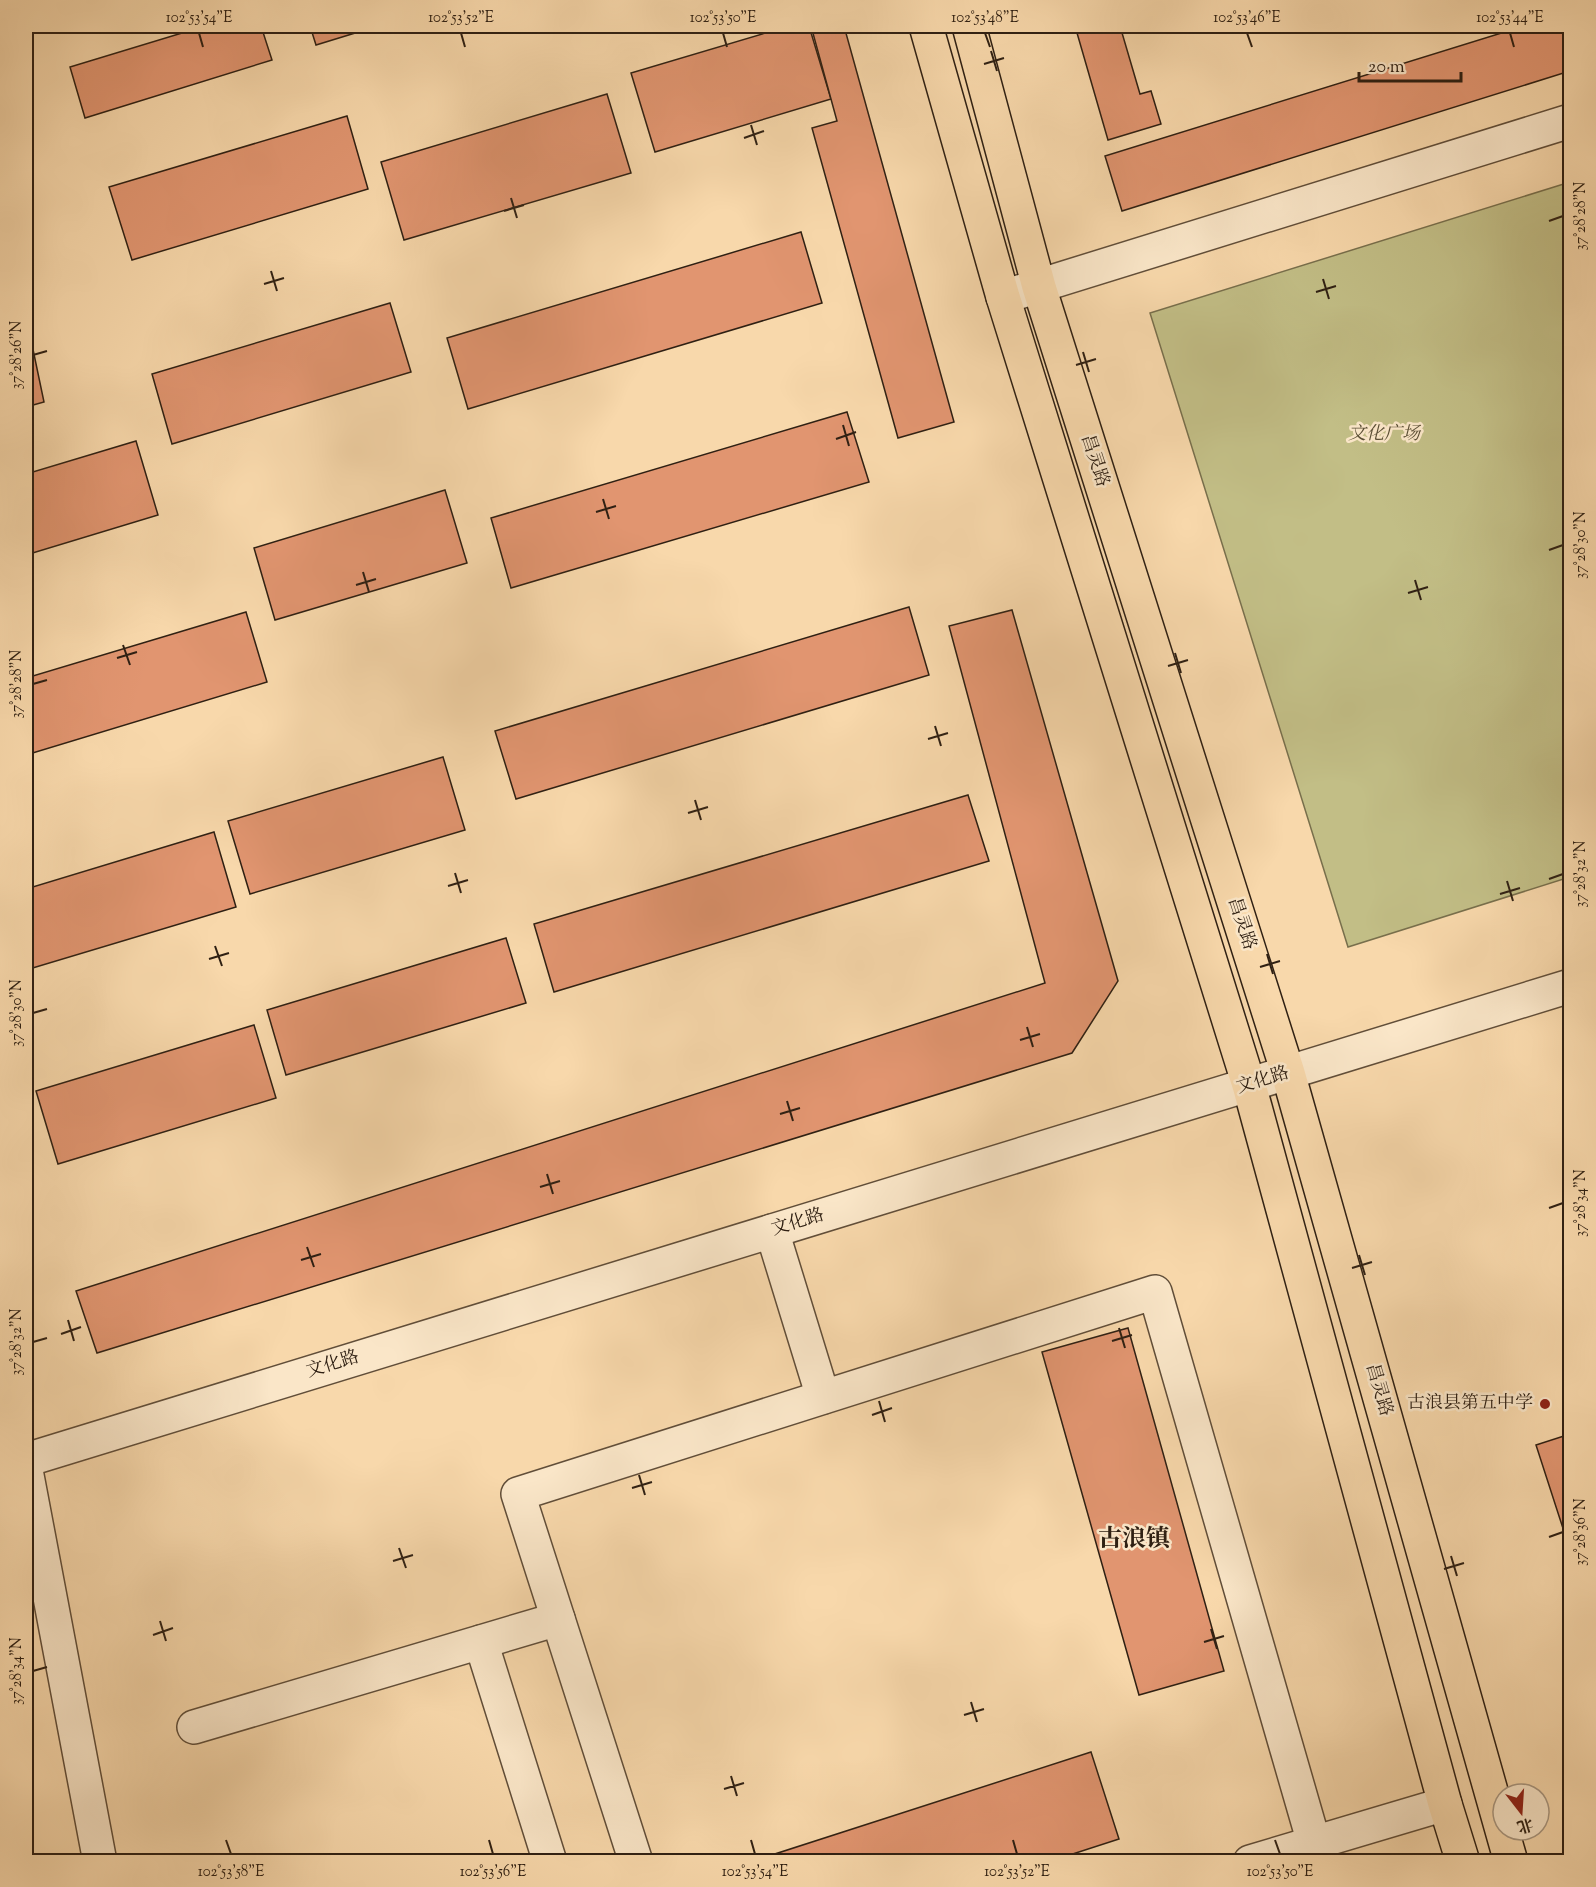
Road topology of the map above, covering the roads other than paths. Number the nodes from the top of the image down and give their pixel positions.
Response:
1 (926, 26) edge
2 (969, 26) edge
3 (1570, 121) edge
4 (1039, 287) junction
5 (1003, 297) junction
6 (1570, 986) edge
7 (1288, 1073) junction
8 (1249, 1085) junction
9 (772, 1231) junction
10 (824, 1397) junction
11 (26, 1460) edge
12 (26, 1470) edge
13 (34, 1567) edge
14 (558, 1619) junction
15 (481, 1642) junction
16 (194, 1727) dead end
17 (1445, 1804) junction
18 (1314, 1843) junction
19 (100, 1862) edge
20 (550, 1862) edge
21 (636, 1862) edge
22 (1250, 1862) edge
23 (1463, 1862) edge
24 (1511, 1862) edge

1 - 5 main road
2 - 4 main road, 昌灵路
3 - 4 street
4 - 5 street
4 - 7 main road, 昌灵路
5 - 8 main road
6 - 7 street, 文化路
7 - 8 street, 文化路
7 - 24 main road, 昌灵路
8 - 9 street, 文化路
8 - 17 main road
9 - 10 street
9 - 11 street, 文化路
10 - 14 street
10 - 18 street
12 - 13 street
13 - 19 street
14 - 15 street
14 - 21 street
15 - 16 street
15 - 20 street
17 - 18 street
17 - 23 main road
18 - 22 street

